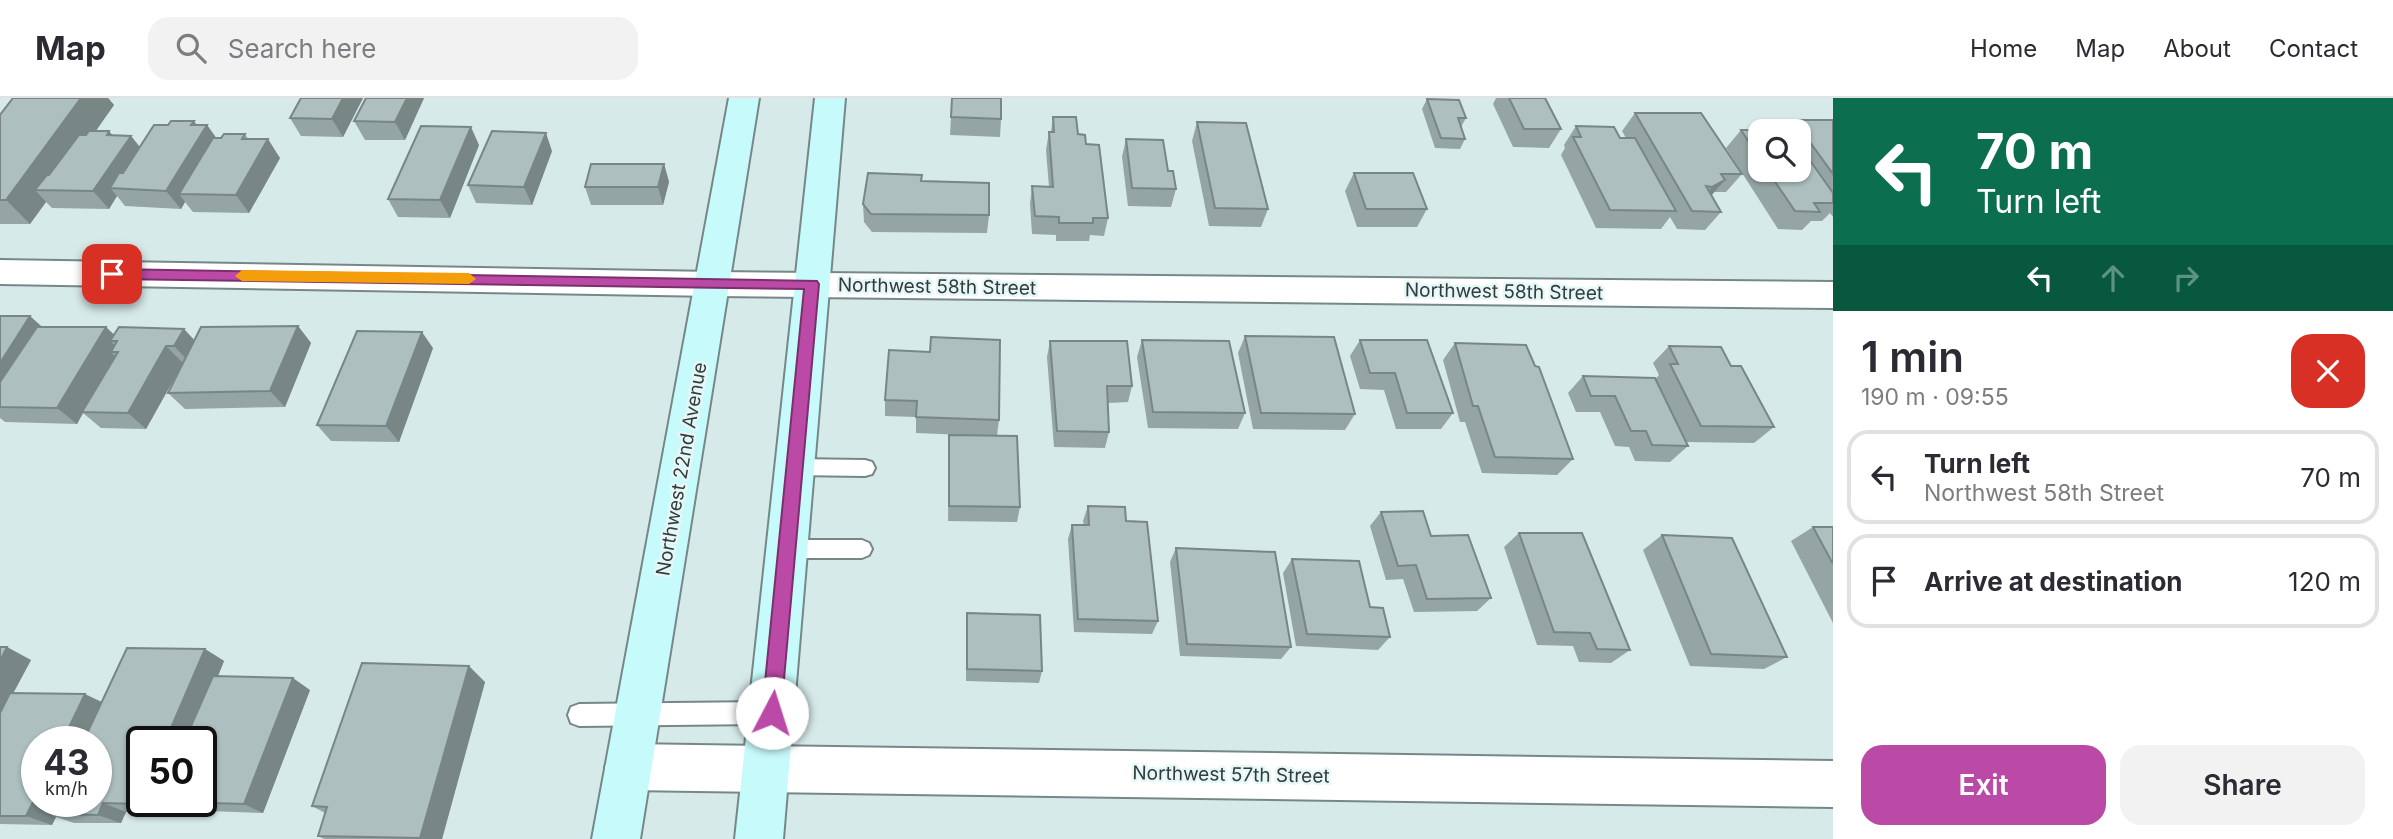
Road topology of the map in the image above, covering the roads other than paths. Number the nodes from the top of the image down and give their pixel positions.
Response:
1 (744, 98) edge
2 (830, 98) edge
3 (0, 272) edge
4 (714, 284) junction
5 (812, 284) junction
6 (1833, 295) edge
7 (794, 467) junction
8 (865, 468) dead end
9 (786, 549) junction
10 (862, 550) dead end
11 (772, 713) junction
12 (579, 715) dead end
13 (638, 715) junction
14 (766, 766) junction
15 (628, 767) junction
16 (1833, 784) edge
17 (616, 839) edge
18 (759, 839) edge

1 - 4 main road, Northwest 22nd Avenue
2 - 5 main road
3 - 4 street, Northwest 58th Street
4 - 5 street, Northwest 58th Street
4 - 13 main road, Northwest 22nd Avenue
5 - 6 street, Northwest 58th Street
5 - 7 main road
7 - 8 lane
7 - 9 main road
9 - 10 lane
9 - 11 main road
11 - 13 lane
11 - 14 main road
12 - 13 lane
13 - 15 main road, Northwest 22nd Avenue
14 - 15 street, Northwest 57th Street
14 - 16 street, Northwest 57th Street
14 - 18 main road
15 - 17 main road, Northwest 22nd Avenue

